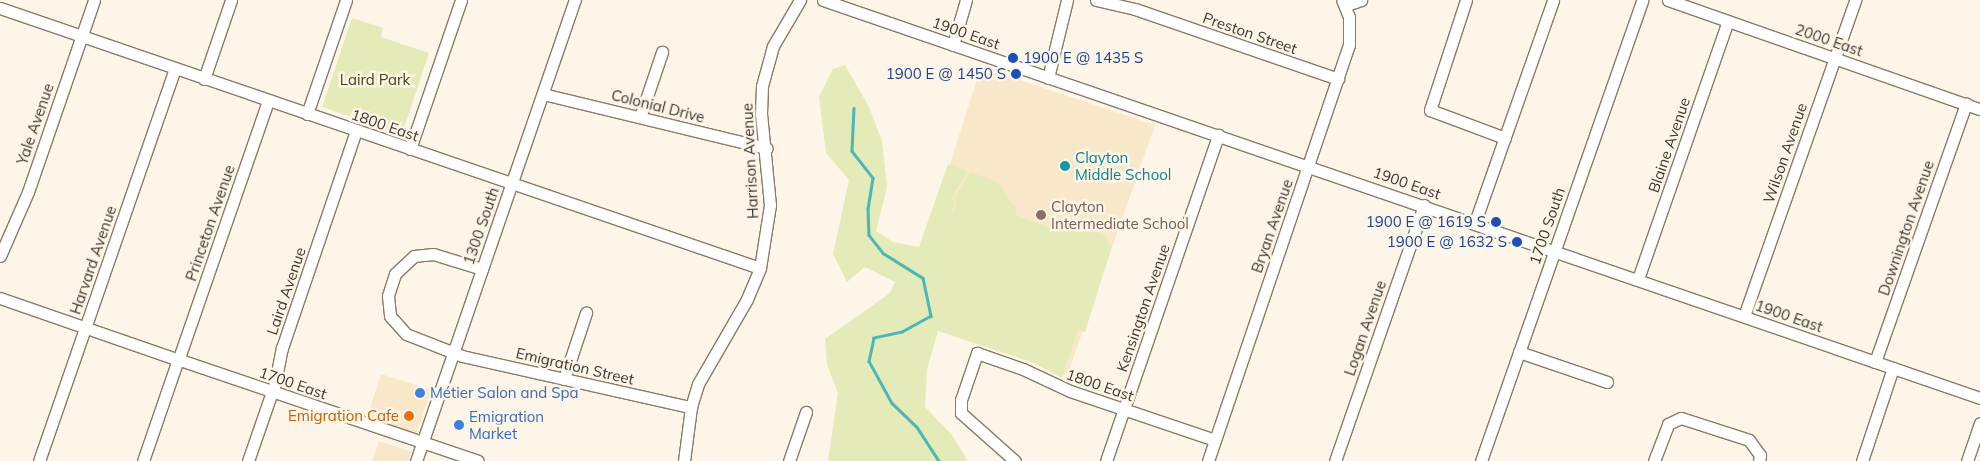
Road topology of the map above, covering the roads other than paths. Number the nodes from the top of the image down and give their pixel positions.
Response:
1 (94, 0) edge
2 (231, 0) edge
3 (346, 0) edge
4 (461, 0) edge
5 (575, 0) edge
6 (800, 0) edge
7 (822, 0) edge
8 (966, 0) edge
9 (1067, 0) edge
10 (1096, 0) edge
11 (1362, 0) edge
12 (1466, 0) edge
13 (1553, 0) edge
14 (1642, 0) edge
15 (1668, 0) edge
16 (1855, 0) edge
17 (1344, 3) edge
18 (0, 8) edge
19 (1728, 21) junction
20 (81, 36) junction
21 (952, 45) junction
22 (662, 52) dead end
23 (1834, 58) junction
24 (175, 68) junction
25 (1048, 78) junction
26 (1338, 78) junction
27 (204, 79) junction
28 (543, 94) junction
29 (268, 100) junction
30 (1966, 104) junction
31 (1980, 109) edge
32 (307, 114) junction
33 (640, 117) junction
34 (356, 131) junction
35 (1218, 135) junction
36 (1505, 138) junction
37 (766, 148) junction
38 (410, 149) junction
39 (1308, 165) junction
40 (512, 183) junction
41 (1424, 204) junction
42 (1476, 222) junction
43 (1555, 250) junction
44 (0, 256) edge
45 (760, 268) junction
46 (482, 269) junction
47 (1638, 279) junction
48 (0, 298) edge
49 (586, 313) dead end
50 (1744, 316) junction
51 (85, 327) junction
52 (454, 352) junction
53 (1519, 352) junction
54 (178, 360) junction
55 (1875, 362) junction
56 (1893, 368) junction
57 (564, 379) junction
58 (1607, 382) dead end
59 (272, 392) junction
60 (1980, 398) edge
61 (691, 407) junction
62 (1124, 409) junction
63 (806, 412) dead end
64 (1980, 423) edge
65 (1215, 440) junction
66 (423, 443) junction
67 (1759, 458) edge
68 (39, 461) edge
69 (143, 461) edge
70 (248, 461) edge
71 (416, 461) edge
72 (478, 461) edge
73 (684, 461) edge
74 (789, 461) edge
75 (1015, 461) edge
76 (1106, 461) edge
77 (1208, 461) edge
78 (1335, 461) edge
79 (1481, 461) edge
80 (1654, 461) edge
81 (1862, 461) edge
82 (1967, 461) edge

1 - 20 street, Yale Avenue
2 - 27 street
3 - 32 street
4 - 38 street
5 - 28 street, 1300 South
6 - 37 street, Harrison Avenue
7 - 21 street, 1900 East
8 - 21 street
9 - 25 street
10 - 26 street, Preston Street
11 - 17 street
12 - 36 street
13 - 36 street
14 - 43 street, 1700 South
15 - 19 street, 2000 East
16 - 23 street, Wilson Avenue
17 - 26 street, Bryan Avenue
18 - 20 street, 1800 East
19 - 23 street, 2000 East
19 - 47 street, Blaine Avenue
20 - 24 street, 1800 East
20 - 44 street, Yale Avenue
21 - 25 street, 1900 East
22 - 33 street
23 - 30 street, 2000 East
23 - 50 street, Wilson Avenue
24 - 27 street, 1800 East
24 - 51 street, Harvard Avenue
25 - 35 street, 1900 East
26 - 39 street, Bryan Avenue
27 - 29 street, 1800 East
28 - 33 street, Colonial Drive
28 - 40 street, 1300 South
29 - 32 street, 1800 East
29 - 54 street, Princeton Avenue
30 - 31 street, 2000 East
30 - 55 street, Downington Avenue
32 - 34 street, 1800 East
33 - 37 street, Colonial Drive
34 - 38 street, 1800 East
34 - 59 street, Laird Avenue
35 - 39 street, 1900 East
35 - 62 street, Kensington Avenue
36 - 42 street
37 - 45 street, Harrison Avenue
38 - 40 street, 1800 East
39 - 41 street, 1900 East
39 - 65 street, Bryan Avenue
40 - 45 street, 1800 East
40 - 46 street, 1300 South
41 - 42 street, 1900 East
41 - 78 street, Logan Avenue
42 - 43 street, 1900 East
43 - 47 street, 1900 East
43 - 53 street, 1700 South
45 - 61 street, Harrison Avenue
46 - 52 street, 1300 South
46 - 52 street, Emigration Street
47 - 50 street, 1900 East
48 - 51 street, 1700 East
49 - 57 street
50 - 55 street, 1900 East
51 - 54 street, 1700 East
51 - 68 street, Harvard Avenue
52 - 57 street, Emigration Street
52 - 66 street, 1300 South
53 - 58 street
53 - 79 street, 1700 South
54 - 59 street, 1700 East
54 - 69 street, Princeton Avenue
55 - 56 street, 1900 East
56 - 60 street, 1900 East
56 - 81 street
57 - 61 street, Emigration Street
59 - 66 street, 1700 East
59 - 70 street, Laird Avenue
61 - 73 street, Harrison Avenue
62 - 65 street, 1800 East
62 - 75 street, 1800 East
62 - 76 street, Kensington Avenue
63 - 74 street
64 - 82 street
65 - 77 street, Bryan Avenue
66 - 71 street, 1300 South
66 - 72 street, 1700 East
67 - 80 street

